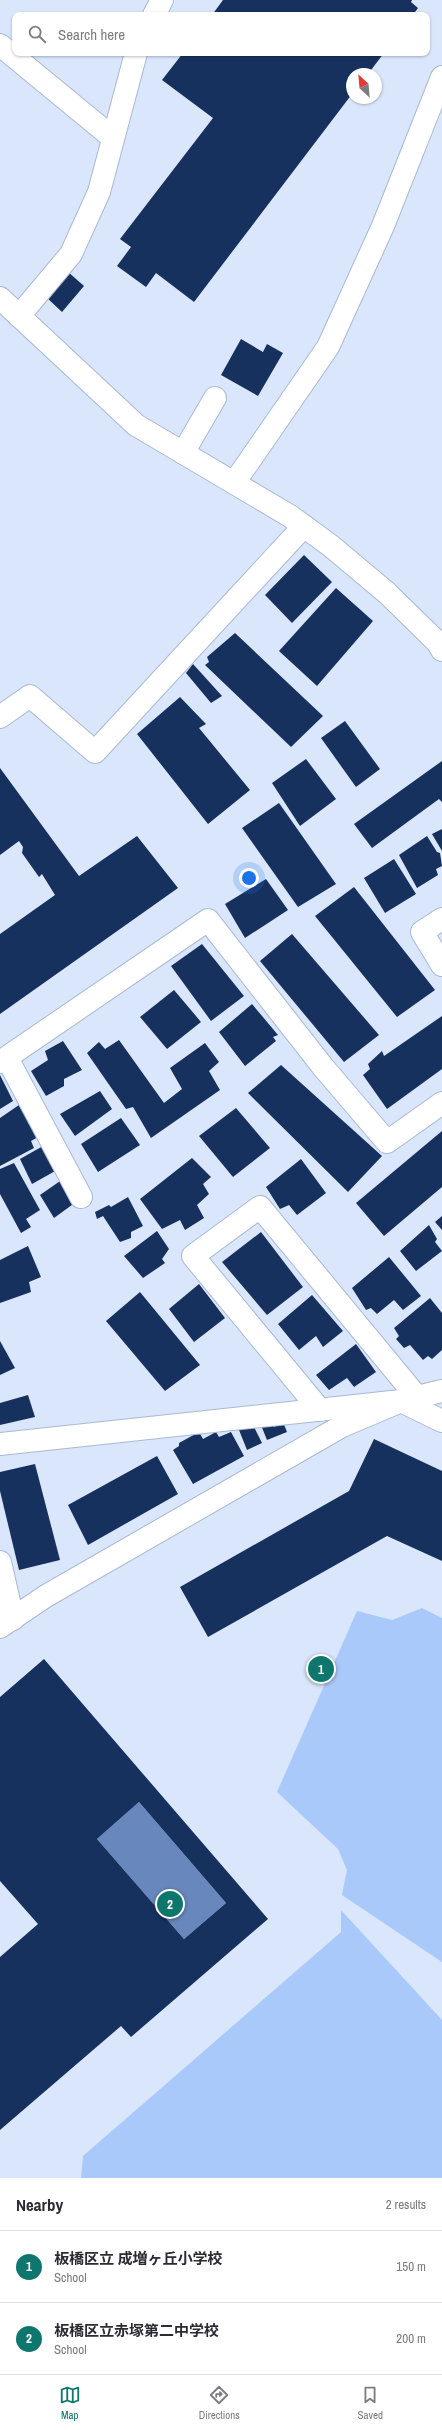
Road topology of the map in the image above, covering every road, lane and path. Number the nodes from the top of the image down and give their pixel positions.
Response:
1 (162, 0) edge
2 (156, 12) edge
3 (0, 45) edge
4 (12, 55) edge
5 (13, 56) edge
6 (135, 56) edge
7 (442, 77) edge
8 (113, 138) junction
9 (0, 298) edge
10 (19, 316) junction
11 (215, 398) dead end
12 (183, 453) junction
13 (234, 483) junction
14 (304, 526) junction
15 (442, 650) edge
16 (0, 717) edge
17 (442, 919) edge
18 (442, 965) edge
19 (4, 1060) edge
20 (442, 1103) edge
21 (81, 1196) dead end
22 (442, 1391) edge
23 (409, 1399) junction
24 (320, 1410) junction
25 (442, 1421) edge
26 (0, 1444) edge
27 (0, 1562) edge
28 (4, 1621) edge

1 - 2 street
3 - 4 street
5 - 8 street
6 - 8 street
7 - 13 street
8 - 10 street
9 - 10 street
10 - 12 street
11 - 12 street
12 - 13 street
13 - 14 street
14 - 15 street
14 - 16 street
17 - 18 street
19 - 20 street
19 - 21 street
22 - 23 street
23 - 24 street
23 - 24 street
23 - 25 street
23 - 28 street
24 - 26 street
27 - 28 street

